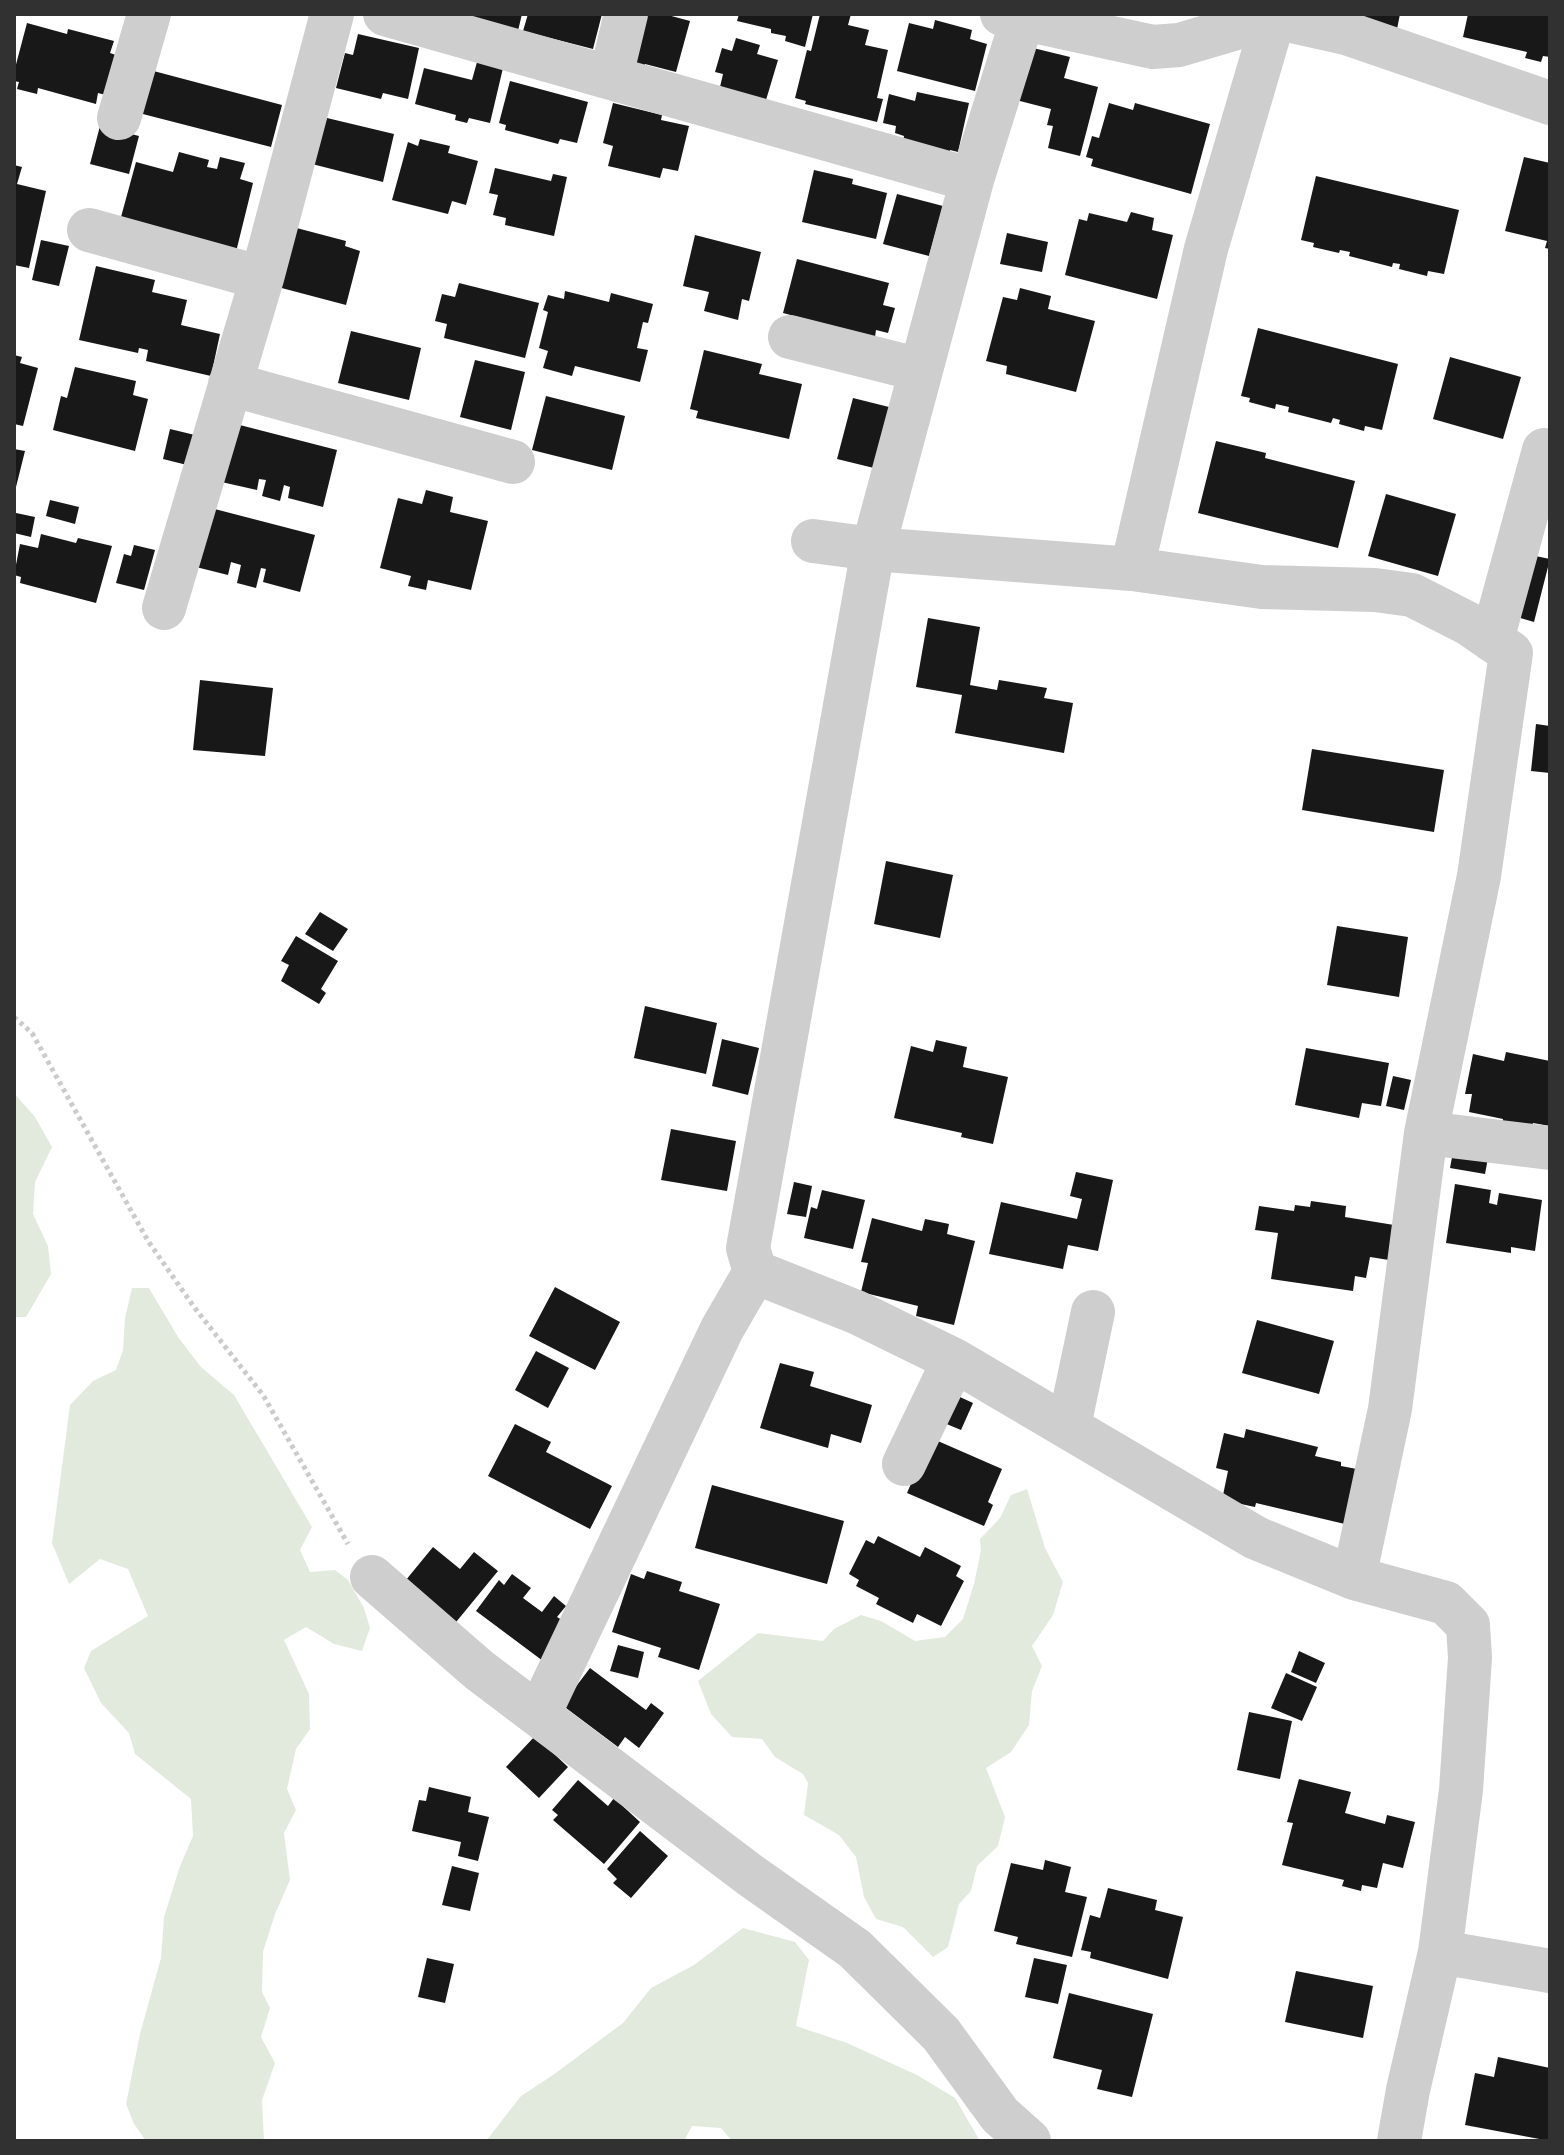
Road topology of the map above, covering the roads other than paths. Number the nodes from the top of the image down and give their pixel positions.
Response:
1 (149, 14) edge
2 (332, 14) edge
3 (385, 14) edge
4 (626, 14) edge
5 (1016, 16) edge
6 (1274, 17) junction
7 (611, 76) junction
8 (1550, 103) edge
9 (119, 118) dead end
10 (972, 180) junction
11 (89, 230) dead end
12 (262, 278) junction
13 (790, 337) dead end
14 (921, 370) junction
15 (230, 384) junction
16 (1544, 450) dead end
17 (513, 462) dead end
18 (813, 541) dead end
19 (873, 549) junction
20 (1132, 569) junction
21 (164, 608) dead end
22 (1501, 646) junction
23 (1426, 1133) junction
24 (1550, 1148) edge
25 (755, 1272) junction
26 (1093, 1312) dead end
27 (954, 1360) junction
28 (1069, 1426) junction
29 (904, 1464) dead end
30 (372, 1577) road end
31 (1354, 1578) junction
32 (539, 1714) junction
33 (1440, 1952) junction
34 (1550, 1971) edge
35 (1029, 2141) edge
36 (1399, 2141) edge

1 - 9 street
2 - 12 street
3 - 7 street
4 - 7 street
5 - 6 street
5 - 10 street
6 - 8 street
6 - 20 street
7 - 10 street
10 - 14 street
11 - 12 street
12 - 15 street
13 - 14 street
14 - 19 street
15 - 17 street
15 - 21 street
16 - 22 street
18 - 19 street
19 - 20 street
19 - 25 street
20 - 22 street
22 - 23 street
23 - 24 street
23 - 31 street
25 - 27 street
25 - 32 street
26 - 28 street
27 - 28 street
27 - 29 street
28 - 31 street
30 - 32 street
31 - 33 street
32 - 35 street
33 - 34 street
33 - 36 street

